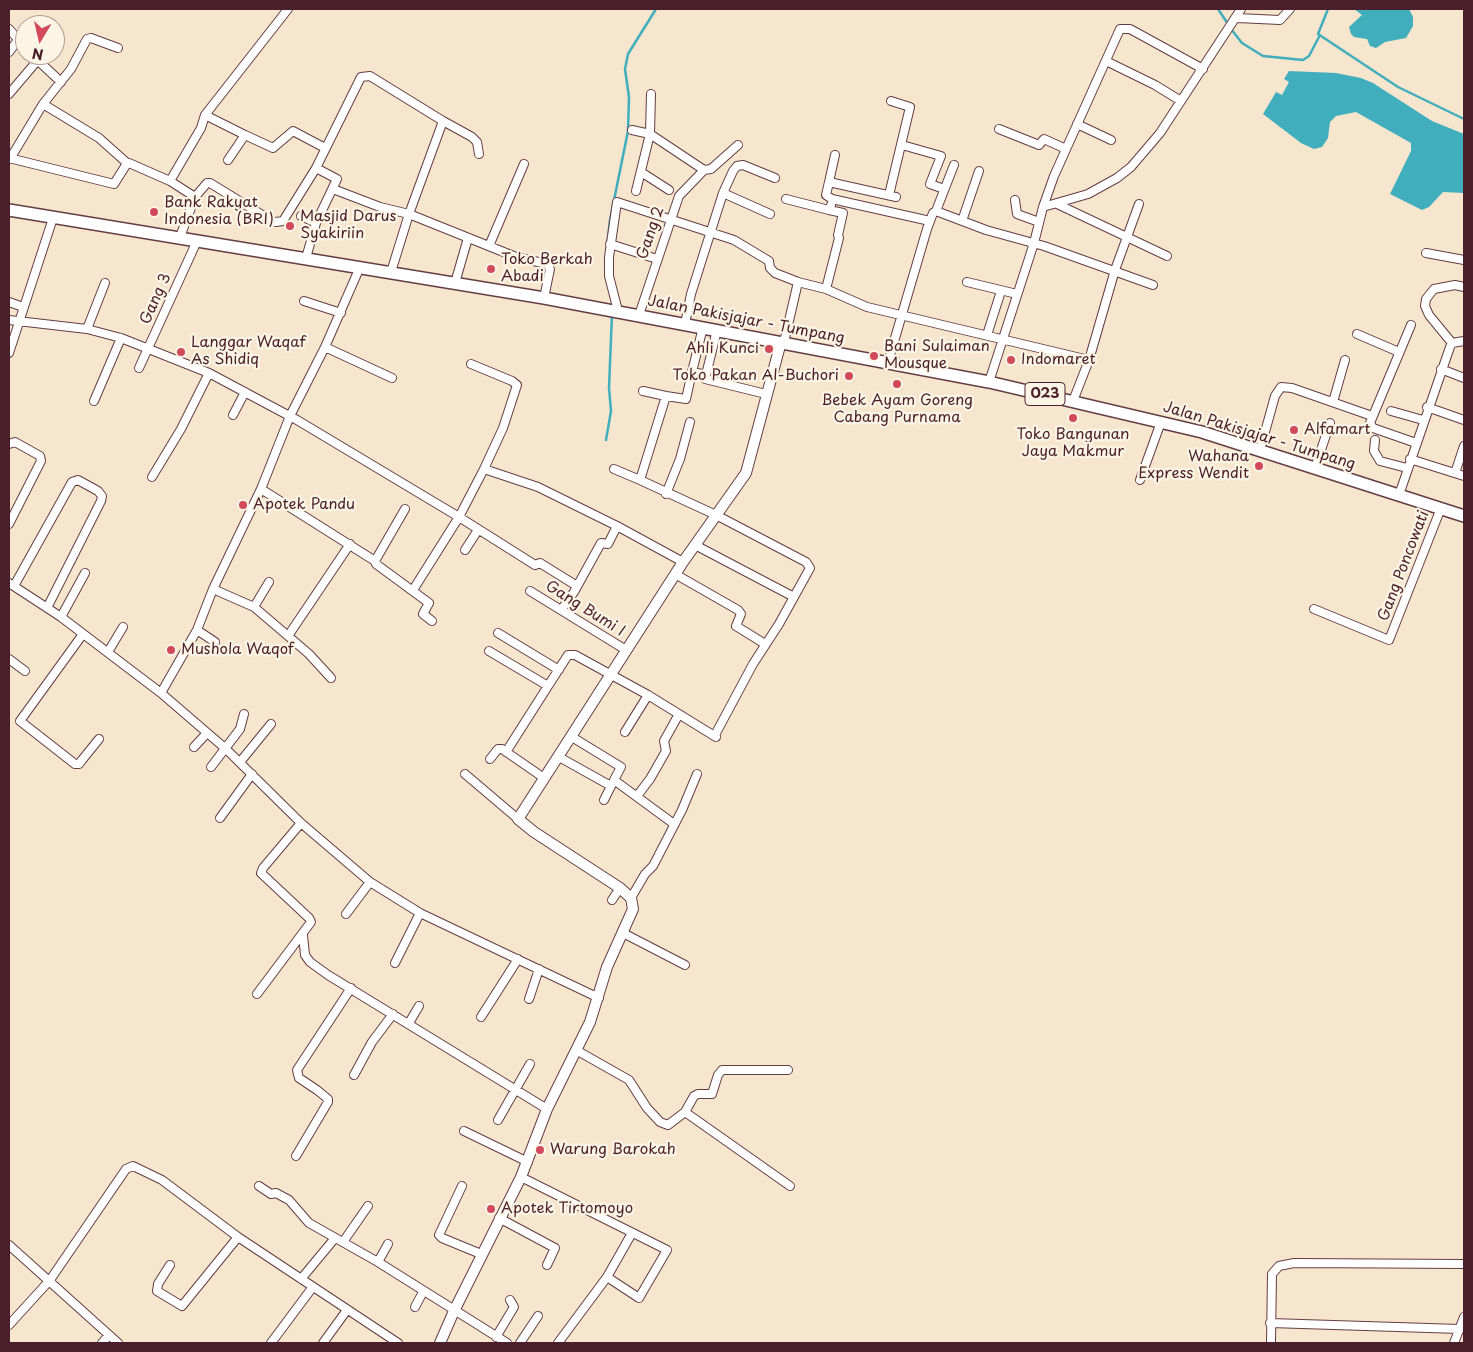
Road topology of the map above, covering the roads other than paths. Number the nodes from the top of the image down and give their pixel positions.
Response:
1 (288, 9) edge
2 (1241, 9) edge
3 (1290, 9) edge
4 (1237, 18) junction
5 (118, 48) dead end
6 (1106, 61) junction
7 (29, 65) edge
8 (42, 65) edge
9 (1203, 69) junction
10 (61, 82) junction
11 (9, 94) edge
12 (651, 94) dead end
13 (891, 101) dead end
14 (1181, 101) junction
15 (44, 104) junction
16 (205, 115) junction
17 (443, 121) junction
18 (1077, 124) junction
19 (999, 129) dead end
20 (632, 130) dead end
21 (650, 134) junction
22 (245, 135) junction
23 (1111, 140) dead end
24 (738, 145) dead end
25 (902, 145) junction
26 (325, 148) junction
27 (1066, 149) junction
28 (479, 154) dead end
29 (835, 155) dead end
30 (9, 159) edge
31 (228, 160) dead end
32 (128, 163) junction
33 (524, 164) dead end
34 (954, 165) dead end
35 (316, 168) junction
36 (704, 170) junction
37 (979, 171) dead end
38 (641, 172) junction
39 (775, 178) dead end
40 (170, 181) junction
41 (829, 182) junction
42 (944, 189) junction
43 (333, 190) junction
44 (669, 190) dead end
45 (636, 191) dead end
46 (723, 193) junction
47 (195, 196) junction
48 (832, 198) junction
49 (786, 199) dead end
50 (1015, 200) dead end
51 (1057, 204) junction
52 (1139, 204) dead end
53 (1043, 207) junction
54 (9, 210) edge
55 (829, 210) junction
56 (936, 211) junction
57 (408, 214) junction
58 (770, 214) dead end
59 (301, 216) dead end
60 (53, 218) junction
61 (669, 219) junction
62 (930, 221) junction
63 (962, 221) junction
64 (1039, 222) junction
65 (316, 223) junction
66 (711, 232) junction
67 (1127, 237) junction
68 (180, 238) junction
69 (468, 238) junction
70 (197, 241) junction
71 (1034, 243) junction
72 (610, 244) junction
73 (489, 246) junction
74 (1426, 253) dead end
75 (1167, 256) dead end
76 (306, 258) junction
77 (657, 259) junction
78 (1464, 260) edge
79 (360, 267) junction
80 (1115, 270) junction
81 (391, 272) junction
82 (798, 282) junction
83 (967, 282) dead end
84 (105, 283) dead end
85 (455, 283) junction
86 (1153, 285) dead end
87 (1464, 287) edge
88 (826, 289) junction
89 (1001, 292) junction
90 (1017, 294) junction
91 (544, 298) junction
92 (304, 301) dead end
93 (9, 302) edge
94 (23, 307) junction
95 (614, 310) junction
96 (341, 313) junction
97 (639, 315) junction
98 (900, 317) junction
99 (9, 320) edge
100 (18, 322) junction
101 (686, 324) junction
102 (1411, 325) dead end
103 (704, 328) junction
104 (87, 329) junction
105 (716, 330) junction
106 (1357, 334) dead end
107 (987, 335) junction
108 (121, 338) junction
109 (1002, 339) junction
110 (1464, 341) edge
111 (781, 342) junction
112 (1452, 343) junction
113 (325, 347) junction
114 (149, 348) junction
115 (1399, 352) junction
116 (9, 353) edge
117 (1089, 360) junction
118 (1345, 360) dead end
119 (888, 362) junction
120 (471, 364) dead end
121 (139, 368) dead end
122 (1441, 369) junction
123 (692, 372) junction
124 (209, 373) junction
125 (392, 378) dead end
126 (1464, 378) edge
127 (705, 379) junction
128 (989, 382) junction
129 (643, 390) dead end
130 (245, 392) junction
131 (766, 394) junction
132 (666, 396) junction
133 (94, 401) dead end
134 (1073, 401) junction
135 (1333, 402) junction
136 (1428, 407) junction
137 (1392, 411) dead end
138 (233, 416) dead end
139 (290, 416) junction
140 (1372, 416) junction
141 (1423, 420) junction
142 (1464, 420) edge
143 (690, 422) dead end
144 (1161, 422) junction
145 (1330, 423) dead end
146 (1375, 440) dead end
147 (1416, 443) junction
148 (9, 444) edge
149 (1464, 446) edge
150 (1260, 450) junction
151 (1410, 459) junction
152 (1315, 468) junction
153 (1407, 468) junction
154 (484, 469) junction
155 (614, 469) dead end
156 (1455, 473) junction
157 (1464, 476) edge
158 (152, 477) dead end
159 (640, 480) junction
160 (1140, 480) dead end
161 (261, 488) junction
162 (666, 494) junction
163 (1399, 495) junction
164 (1441, 508) junction
165 (405, 509) dead end
166 (11, 513) edge
167 (716, 515) junction
168 (1464, 516) edge
169 (459, 517) junction
170 (9, 524) edge
171 (617, 526) junction
172 (478, 530) junction
173 (350, 544) junction
174 (695, 545) junction
175 (465, 550) dead end
176 (375, 561) junction
177 (683, 562) junction
178 (85, 573) dead end
179 (675, 574) junction
180 (269, 582) dead end
181 (11, 585) edge
182 (577, 586) junction
183 (212, 589) junction
184 (413, 590) junction
185 (530, 591) dead end
186 (794, 597) junction
187 (254, 607) junction
188 (47, 608) junction
189 (1314, 609) dead end
190 (561, 610) junction
191 (61, 617) junction
192 (432, 621) dead end
193 (123, 627) dead end
194 (197, 630) junction
195 (498, 633) dead end
196 (83, 634) junction
197 (288, 636) junction
198 (216, 642) dead end
199 (765, 644) junction
200 (489, 650) dead end
201 (626, 650) junction
202 (108, 652) junction
203 (9, 659) edge
204 (558, 670) junction
205 (24, 671) dead end
206 (611, 677) junction
207 (331, 678) dead end
208 (548, 686) junction
209 (161, 693) junction
210 (648, 695) junction
211 (244, 714) dead end
212 (679, 714) junction
213 (271, 724) dead end
214 (625, 732) dead end
215 (207, 733) junction
216 (572, 737) junction
217 (99, 739) dead end
218 (194, 747) dead end
219 (226, 749) junction
220 (506, 752) junction
221 (559, 757) junction
222 (490, 759) dead end
223 (240, 762) junction
224 (211, 767) dead end
225 (252, 774) junction
226 (464, 774) dead end
227 (697, 774) dead end
228 (544, 778) junction
229 (613, 783) junction
230 (637, 796) junction
231 (604, 800) dead end
232 (220, 818) dead end
233 (518, 819) junction
234 (301, 823) junction
235 (674, 824) junction
236 (370, 882) junction
237 (620, 888) junction
238 (631, 898) junction
239 (612, 900) dead end
240 (420, 913) junction
241 (346, 914) dead end
242 (623, 933) junction
243 (303, 935) junction
244 (518, 960) junction
245 (395, 963) dead end
246 (686, 965) dead end
247 (538, 970) junction
248 (351, 988) junction
249 (257, 994) dead end
250 (597, 997) junction
251 (529, 999) dead end
252 (418, 1006) dead end
253 (393, 1014) junction
254 (481, 1017) dead end
255 (409, 1023) junction
256 (576, 1050) junction
257 (530, 1064) dead end
258 (788, 1070) dead end
259 (354, 1075) dead end
260 (516, 1091) junction
261 (547, 1109) junction
262 (685, 1112) junction
263 (498, 1120) dead end
264 (464, 1131) dead end
265 (296, 1156) dead end
266 (528, 1162) junction
267 (521, 1177) junction
268 (259, 1186) dead end
269 (462, 1186) dead end
270 (790, 1186) dead end
271 (368, 1206) dead end
272 (499, 1218) junction
273 (632, 1233) junction
274 (238, 1238) junction
275 (339, 1240) junction
276 (388, 1244) dead end
277 (9, 1245) edge
278 (481, 1254) junction
279 (378, 1262) junction
280 (1464, 1264) edge
281 (170, 1265) dead end
282 (548, 1265) dead end
283 (607, 1277) junction
284 (301, 1279) junction
285 (50, 1280) junction
286 (312, 1288) junction
287 (423, 1292) junction
288 (510, 1300) dead end
289 (415, 1307) dead end
290 (347, 1310) junction
291 (454, 1311) junction
292 (538, 1316) dead end
293 (1464, 1317) edge
294 (1270, 1322) junction
295 (9, 1325) edge
296 (1460, 1329) junction
297 (109, 1335) junction
298 (496, 1337) junction
299 (102, 1343) edge
300 (118, 1343) edge
301 (272, 1343) edge
302 (323, 1343) edge
303 (398, 1343) edge
304 (440, 1343) edge
305 (507, 1343) edge
306 (520, 1343) edge
307 (558, 1343) edge
308 (1272, 1343) edge
309 (1454, 1343) edge

1 - 16 street
2 - 4 street
3 - 4 street
4 - 9 street
5 - 10 street
6 - 9 street
6 - 14 street
6 - 18 street
7 - 11 street
8 - 10 street
9 - 14 street
10 - 15 street
12 - 21 street
13 - 25 street
14 - 51 street
15 - 30 street
15 - 32 street
16 - 22 street
16 - 40 street
17 - 26 street
17 - 28 street
17 - 57 street
18 - 23 street
18 - 27 street
19 - 27 street
20 - 21 street
21 - 36 street
21 - 38 street
22 - 26 street
22 - 31 street
24 - 36 street, Gang 2
25 - 41 street
25 - 42 street
26 - 35 street
27 - 53 street
29 - 41 street
30 - 32 street
32 - 40 street
33 - 73 street
34 - 42 street
35 - 43 street
35 - 47 street
36 - 61 street, Gang 2
37 - 63 street
38 - 44 street
38 - 45 street
39 - 46 street
40 - 47 street
41 - 48 street
42 - 56 street
43 - 57 street
43 - 65 street
46 - 58 street
46 - 66 street
47 - 68 street
48 - 55 street
48 - 62 street
49 - 55 street
50 - 64 street
51 - 53 street
51 - 67 street
52 - 67 street
53 - 64 street
54 - 60 main road, Jalan Pakisjajar - Tumpang / 023
55 - 88 street
56 - 62 street
56 - 63 street
57 - 69 street
57 - 81 street
59 - 65 street
60 - 68 main road, Jalan Pakisjajar - Tumpang / 023
60 - 94 street
61 - 66 street
61 - 72 street
61 - 77 street, Gang 2
62 - 98 street
63 - 71 street
64 - 71 street
65 - 76 street
66 - 82 street
66 - 101 street
67 - 75 street
67 - 80 street
68 - 70 main road, Jalan Pakisjajar - Tumpang / 023
69 - 73 street
69 - 85 street
70 - 76 main road, Jalan Pakisjajar - Tumpang / 023
70 - 114 street, Gang 3
71 - 80 street
71 - 90 street
72 - 77 street
72 - 95 street
73 - 91 street
74 - 78 street
76 - 79 main road, Jalan Pakisjajar - Tumpang / 023
77 - 97 street, Gang 2
79 - 81 main road, Jalan Pakisjajar - Tumpang / 023
79 - 96 street
80 - 86 street
80 - 117 street
81 - 85 main road, Jalan Pakisjajar - Tumpang / 023
82 - 88 street
82 - 111 street
83 - 89 street
84 - 104 street
85 - 91 main road, Jalan Pakisjajar - Tumpang / 023
87 - 112 street
88 - 98 street
89 - 90 street
89 - 107 street
90 - 109 street
91 - 95 main road, Jalan Pakisjajar - Tumpang / 023
92 - 96 street
93 - 94 street
94 - 100 street
95 - 97 main road, Jalan Pakisjajar - Tumpang / 023
96 - 113 street
97 - 101 main road, Jalan Pakisjajar - Tumpang / 023
98 - 107 street
98 - 119 street
99 - 100 street
100 - 104 street
100 - 116 street
101 - 103 main road, Jalan Pakisjajar - Tumpang / 023
102 - 115 street
103 - 105 main road, Jalan Pakisjajar - Tumpang / 023
103 - 123 street
104 - 108 street
105 - 111 main road, Jalan Pakisjajar - Tumpang / 023
105 - 127 street
106 - 115 street
107 - 109 street
108 - 114 street
108 - 133 street
109 - 117 street
109 - 128 street
110 - 112 street
111 - 119 main road, Jalan Pakisjajar - Tumpang / 023
111 - 131 street
112 - 122 street
113 - 125 street
113 - 139 street
114 - 121 street, Gang 3
114 - 124 street
115 - 140 street
117 - 134 street
118 - 135 street
119 - 128 main road, Jalan Pakisjajar - Tumpang / 023
120 - 154 street
122 - 126 street
122 - 136 street
123 - 127 street
123 - 132 street
124 - 130 street
124 - 158 street
127 - 131 street
128 - 134 main road, Jalan Pakisjajar - Tumpang / 023
129 - 132 street
130 - 138 street
130 - 139 street
131 - 167 street
132 - 159 street
134 - 144 main road, Jalan Pakisjajar - Tumpang / 023
135 - 140 street
135 - 150 street
136 - 141 street
136 - 142 street
137 - 141 street
139 - 161 street
139 - 169 street
140 - 147 street
141 - 147 street
143 - 162 street
144 - 150 main road, Jalan Pakisjajar - Tumpang / 023
144 - 160 street
145 - 152 street
146 - 153 street
147 - 151 street
148 - 166 street
149 - 156 street
150 - 152 main road, Jalan Pakisjajar - Tumpang / 023
151 - 153 street
151 - 156 street
152 - 163 main road, Jalan Pakisjajar - Tumpang / 023
153 - 163 street
154 - 169 street
154 - 171 street
155 - 159 street
156 - 157 street
159 - 162 street
161 - 173 street
161 - 183 street
162 - 167 street
163 - 164 main road, Jalan Pakisjajar - Tumpang / 023
164 - 168 main road, Jalan Pakisjajar - Tumpang / 023
164 - 189 street, Gang Poncowati
165 - 176 street
166 - 170 street
167 - 174 street
167 - 186 street
169 - 172 street
169 - 184 street
171 - 177 street
171 - 182 street
172 - 175 street
172 - 182 street
173 - 176 street
173 - 197 street
174 - 177 street
174 - 186 street
176 - 184 street
177 - 179 street
178 - 191 street
179 - 199 street
179 - 201 street
180 - 187 street
181 - 188 street
181 - 188 street
182 - 190 street
183 - 187 street
183 - 194 street
184 - 192 street
185 - 190 street, Gang Bumi I
186 - 199 street
187 - 197 street
188 - 191 street
190 - 201 street, Gang Bumi I
191 - 196 street
193 - 202 street
194 - 198 street
194 - 209 street
195 - 204 street
196 - 202 street
196 - 217 street
197 - 207 street
199 - 212 street
200 - 208 street
201 - 206 street
202 - 209 street
203 - 205 street
204 - 206 street
204 - 208 street
206 - 210 street
206 - 216 street
208 - 220 street
209 - 215 street
210 - 212 street
210 - 214 street
211 - 219 street
212 - 230 street
213 - 223 street
215 - 218 street
215 - 219 street
216 - 221 street
216 - 229 street
219 - 223 street
219 - 224 street
220 - 222 street
220 - 228 street
221 - 228 street
221 - 229 street
223 - 225 street
225 - 232 street
225 - 234 street
226 - 233 street
227 - 235 street
228 - 233 street
229 - 230 street
229 - 231 street
230 - 235 street
233 - 237 street
234 - 236 street
234 - 243 street
235 - 238 street
236 - 240 street
236 - 241 street
237 - 238 street
237 - 239 street
238 - 242 street
240 - 244 street
240 - 245 street
242 - 246 street
242 - 250 street
243 - 248 street
243 - 249 street
244 - 247 street
244 - 254 street
247 - 250 street
247 - 251 street
248 - 253 street
248 - 265 street
250 - 256 street
252 - 255 street
253 - 255 street
253 - 259 street
255 - 260 street
256 - 261 street
256 - 262 street
257 - 260 street
258 - 262 street
260 - 261 street
260 - 263 street
261 - 266 street
262 - 270 street
264 - 266 street
266 - 267 street
267 - 272 street
267 - 273 street
268 - 275 street
269 - 278 street
271 - 275 street
272 - 278 street
272 - 282 street
273 - 283 street
273 - 283 street
274 - 281 street
274 - 284 street
274 - 285 street
275 - 279 street
275 - 284 street
276 - 279 street
277 - 285 street
278 - 291 street
279 - 287 street
280 - 294 street
283 - 307 street
284 - 286 street
285 - 295 street
285 - 297 street
286 - 290 street
286 - 301 street
287 - 289 street
287 - 291 street
288 - 298 street
290 - 302 street
290 - 303 street
291 - 298 street
291 - 304 street
292 - 306 street
293 - 296 street
294 - 296 street
294 - 308 street
296 - 309 street
297 - 299 street
297 - 300 street
298 - 305 street

